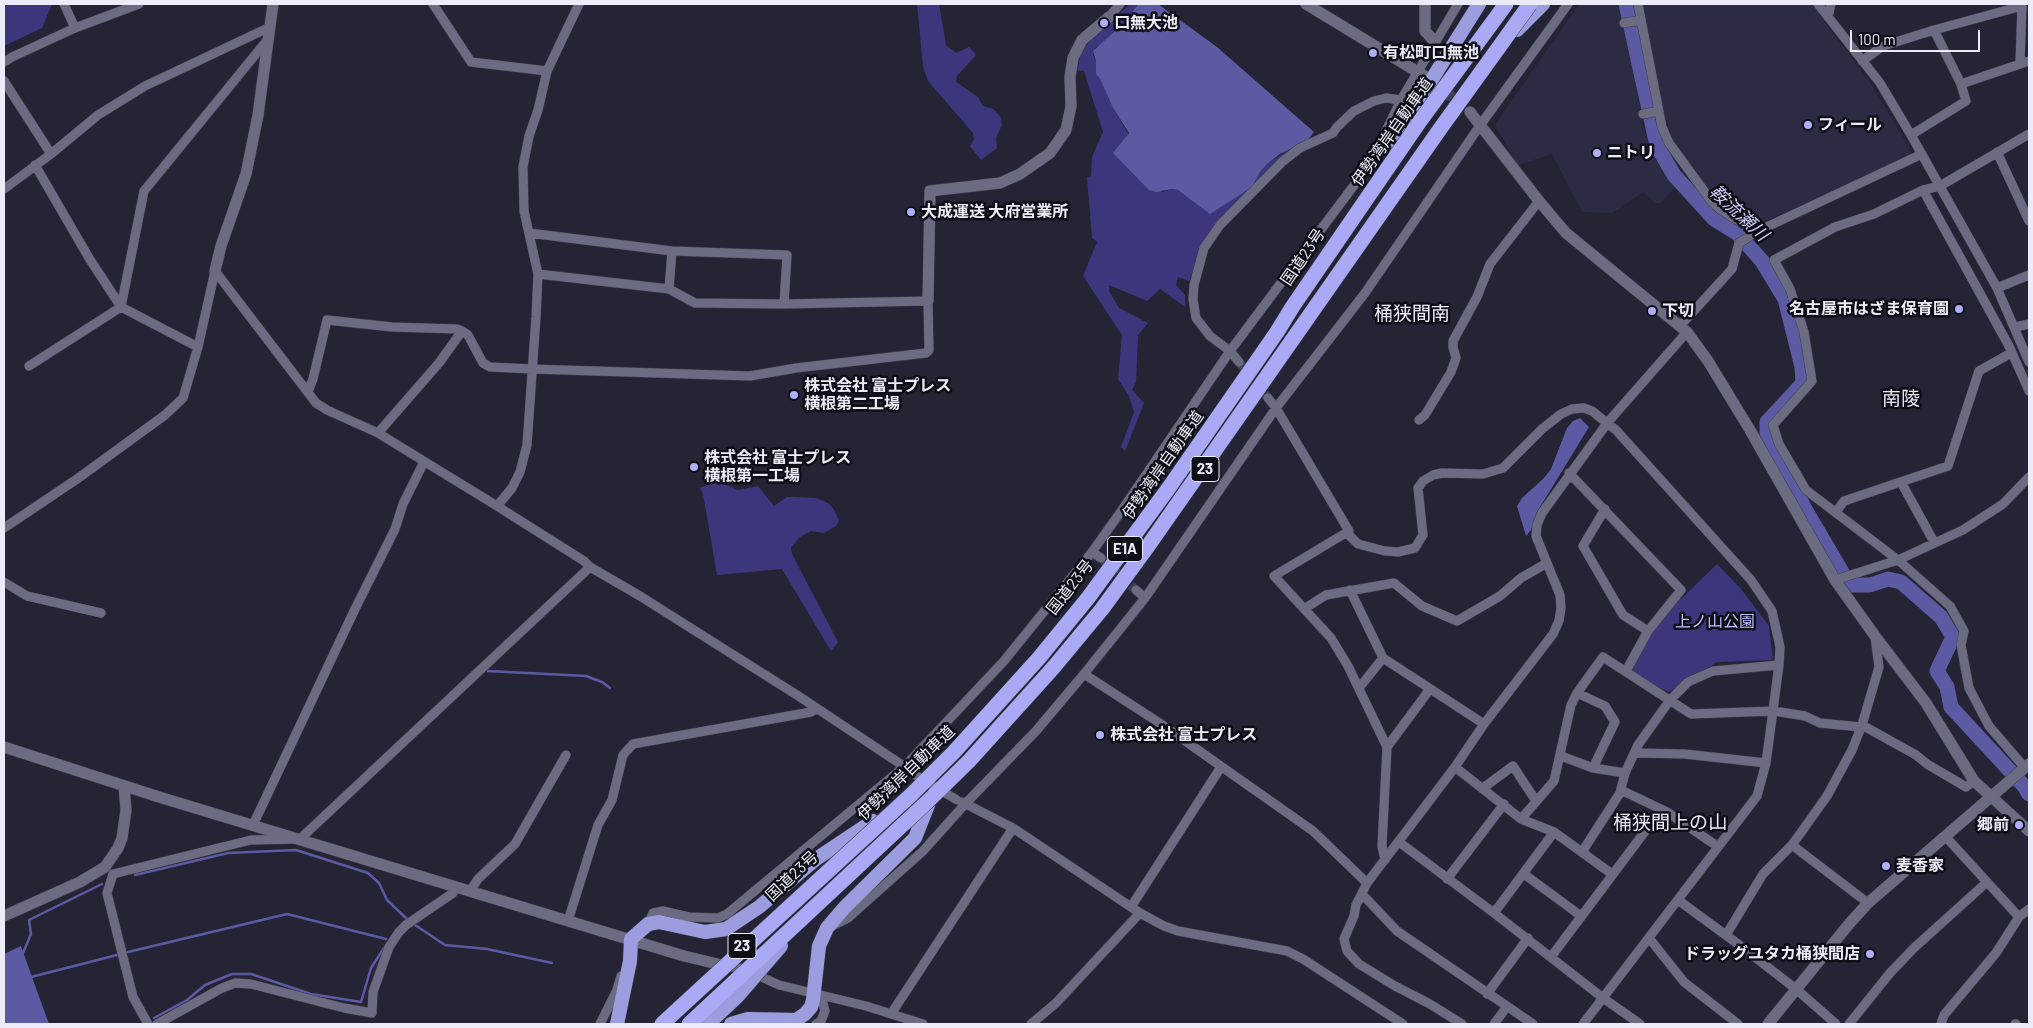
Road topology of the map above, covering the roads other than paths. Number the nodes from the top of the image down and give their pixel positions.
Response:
1 (64, 4) edge
2 (139, 4) edge
3 (273, 4) edge
4 (433, 4) edge
5 (579, 4) edge
6 (1120, 4) edge
7 (1306, 4) edge
8 (1425, 4) edge
9 (1458, 4) edge
10 (1479, 4) edge
11 (1497, 4) edge
12 (1506, 4) edge
13 (1532, 4) edge
14 (1543, 4) edge
15 (1568, 4) edge
16 (1638, 4) edge
17 (1818, 4) edge
18 (1831, 4) edge
19 (1109, 17) joint
20 (1828, 17) junction
21 (1636, 21) dead end
22 (1624, 23) dead end
23 (75, 28) junction
24 (1934, 30) junction
25 (269, 32) junction
26 (1435, 42) junction
27 (1504, 44) junction
28 (1862, 61) junction
29 (4, 62) edge
30 (2025, 62) edge
31 (547, 70) junction
32 (1417, 71) junction
33 (1431, 80) tunnel mouth
34 (4, 81) edge
35 (1961, 84) junction
36 (1401, 100) junction
37 (1470, 112) tunnel mouth
38 (1654, 112) dead end
39 (1642, 114) dead end
40 (1481, 124) junction
41 (2029, 134) edge
42 (1911, 135) junction
43 (1397, 150) junction
44 (1997, 152) junction
45 (51, 154) junction
46 (1922, 154) junction
47 (35, 165) junction
48 (1940, 186) junction
49 (4, 189) edge
50 (1923, 190) junction
51 (1539, 201) junction
52 (2029, 221) edge
53 (1756, 232) junction
54 (529, 233) junction
55 (672, 251) junction
56 (215, 271) junction
57 (538, 274) junction
58 (2029, 275) edge
59 (1997, 288) junction
60 (669, 289) junction
61 (928, 301) junction
62 (784, 304) junction
63 (121, 307) junction
64 (2029, 324) edge
65 (2015, 327) junction
66 (1683, 329) junction
67 (462, 331) junction
68 (198, 346) junction
69 (1230, 351) junction
70 (2011, 353) junction
71 (1239, 362) tunnel mouth
72 (2029, 362) edge
73 (30, 366) dead end
74 (532, 369) junction
75 (2029, 391) edge
76 (308, 392) junction
77 (1268, 398) tunnel mouth
78 (1276, 408) junction
79 (1419, 420) dead end
80 (1608, 422) junction
81 (378, 433) junction
82 (424, 462) junction
83 (1569, 473) junction
84 (2029, 477) edge
85 (1902, 482) junction
86 (497, 506) junction
87 (1605, 509) junction
88 (1836, 512) junction
89 (4, 528) edge
90 (1347, 533) junction
91 (1934, 542) junction
92 (1092, 552) junction
93 (1101, 558) tunnel mouth
94 (1898, 560) junction
95 (1547, 563) junction
96 (590, 567) junction
97 (1835, 580) junction
98 (4, 582) edge
99 (1136, 590) tunnel mouth
100 (1350, 590) junction
101 (1145, 598) junction
102 (1304, 609) junction
103 (101, 613) dead end
104 (1648, 631) junction
105 (1875, 636) junction
106 (1383, 658) junction
107 (1779, 665) junction
108 (1626, 671) junction
109 (1084, 674) junction
110 (1359, 688) junction
111 (1430, 689) junction
112 (1577, 693) junction
113 (1670, 700) junction
114 (817, 708) junction
115 (1774, 711) junction
116 (1484, 724) junction
117 (1861, 726) junction
118 (4, 747) edge
119 (1387, 747) junction
120 (1636, 753) junction
121 (566, 756) dead end
122 (1561, 756) junction
123 (1766, 763) junction
124 (1221, 767) junction
125 (1455, 767) junction
126 (1593, 768) junction
127 (908, 770) junction
128 (2021, 771) edge
129 (1625, 773) junction
130 (1974, 781) junction
131 (124, 786) junction
132 (1483, 788) junction
133 (1621, 790) junction
134 (1990, 797) junction
135 (1536, 801) junction
136 (961, 802) junction
137 (1504, 804) junction
138 (928, 805) junction
139 (1661, 810) junction
140 (1521, 820) junction
141 (874, 821) junction
142 (253, 825) junction
143 (1013, 828) junction
144 (2029, 831) edge
145 (1554, 832) junction
146 (1946, 836) junction
147 (300, 839) junction
148 (1399, 842) junction
149 (1792, 844) junction
150 (1717, 846) junction
151 (1582, 852) junction
152 (1385, 860) junction
153 (109, 871) junction
154 (1524, 874) junction
155 (1612, 874) junction
156 (1447, 879) junction
157 (1987, 882) junction
158 (1367, 883) junction
159 (456, 887) junction
160 (470, 891) junction
161 (1362, 894) junction
162 (1678, 900) junction
163 (1868, 903) junction
164 (1132, 907) junction
165 (2029, 909) edge
166 (1140, 912) junction
167 (1494, 913) junction
168 (4, 916) edge
169 (1581, 916) junction
170 (2019, 917) junction
171 (568, 921) junction
172 (648, 924) junction
173 (828, 928) junction
174 (1726, 935) junction
175 (1528, 938) junction
176 (1649, 938) junction
177 (631, 939) junction
178 (1551, 957) junction
179 (726, 966) joint
180 (1796, 989) junction
181 (814, 993) junction
182 (1487, 994) junction
183 (1603, 998) junction
184 (1506, 1008) junction
185 (891, 1014) junction
186 (148, 1024) edge
187 (157, 1024) edge
188 (600, 1024) edge
189 (617, 1024) edge
190 (661, 1024) edge
191 (689, 1024) edge
192 (708, 1024) edge
193 (731, 1024) edge
194 (816, 1024) edge
195 (923, 1024) edge
196 (1031, 1024) edge
197 (1403, 1024) edge
198 (1462, 1024) edge
199 (1494, 1024) edge
200 (1533, 1024) edge
201 (1584, 1024) edge
202 (1640, 1024) edge
203 (1738, 1024) edge
204 (1768, 1024) edge
205 (1836, 1024) edge
206 (1849, 1024) edge
207 (1941, 1024) edge

1 - 23 street
2 - 23 street
3 - 25 street
4 - 31 street
5 - 31 street
6 - 19 street
7 - 32 street
8 - 26 street
9 - 26 street
10 - 43 highway
11 - 43 highway, 国道23号 / 23
12 - 190 highway, 伊勢湾岸自動車道 / E1A, bridge
13 - 27 highway, 23
13 - 191 highway, E1A, bridge
14 - 27 highway, 23
15 - 40 street
16 - 53 street
17 - 20 street
18 - 20 street
19 - 61 street
20 - 28 street
21 - 22 street
23 - 29 street
24 - 28 street
24 - 30 street
24 - 35 street
25 - 45 street
25 - 56 street
25 - 63 street
26 - 32 street
27 - 138 highway, 23
28 - 42 street
30 - 35 street
31 - 54 street
32 - 33 street
32 - 36 street
34 - 45 street
35 - 42 street
36 - 69 street
36 - 69 street
37 - 40 street
38 - 39 street
40 - 51 street
40 - 78 street
41 - 44 street
42 - 46 street
43 - 141 highway, 国道23号 / 23
44 - 48 street
44 - 52 street
45 - 47 street
46 - 48 street
46 - 53 street
47 - 49 street
47 - 63 street
48 - 50 street
48 - 59 street
50 - 70 street
50 - 88 street
51 - 66 street
51 - 79 street
53 - 66 street
54 - 55 street
54 - 57 street
55 - 60 street
55 - 62 street
56 - 68 street
56 - 76 street
57 - 60 street
57 - 74 street
58 - 59 street
59 - 65 street
60 - 62 street
61 - 62 street
61 - 74 street
63 - 68 street
63 - 73 street
64 - 65 street
65 - 72 street
66 - 80 street
66 - 97 street
67 - 74 street
67 - 76 street
67 - 81 street
68 - 89 street
69 - 71 street
69 - 92 street
70 - 75 street
70 - 85 street
74 - 86 street
76 - 81 street
77 - 78 street
78 - 90 street
78 - 101 street
80 - 83 street
80 - 90 street
80 - 107 street
81 - 82 street
82 - 86 street
82 - 142 street
83 - 87 street
83 - 95 street
84 - 91 street
85 - 88 street
85 - 91 street
86 - 96 street
87 - 104 street
87 - 104 street
88 - 94 street
90 - 102 street
91 - 94 street
92 - 93 street
92 - 127 street
94 - 97 street
94 - 128 street
95 - 100 street
95 - 116 street
96 - 114 street
96 - 147 street
97 - 105 street
98 - 103 street
99 - 101 street
100 - 102 street
100 - 106 street
101 - 109 street
102 - 110 street
104 - 108 street
105 - 117 street
105 - 130 street
106 - 110 street
106 - 111 street
107 - 113 street
107 - 115 street
108 - 112 street
108 - 113 street
109 - 124 street
109 - 136 street
110 - 119 street
111 - 116 street
111 - 119 street
112 - 122 street
112 - 126 street
113 - 115 street
113 - 120 street
114 - 127 street
114 - 171 street
115 - 117 street
115 - 123 street
116 - 125 street
117 - 130 street
117 - 149 street
118 - 131 street
119 - 152 street
120 - 123 street
120 - 129 street
121 - 160 street
122 - 126 street
122 - 135 street
123 - 150 street
124 - 158 street
124 - 164 street
125 - 132 street
125 - 148 street
126 - 129 street
127 - 136 street, bridge
127 - 172 street
128 - 134 street
129 - 133 street
130 - 134 street
131 - 142 street
131 - 153 street
132 - 135 street
132 - 137 street
133 - 139 street
133 - 151 street
134 - 144 street
134 - 146 street
135 - 140 street
136 - 143 street
136 - 173 street
137 - 140 street
137 - 156 street
138 - 173 highway
138 - 192 highway, 23, bridge
139 - 150 street
139 - 155 street
140 - 145 street
141 - 172 highway
141 - 190 highway, 国道23号 / 23, bridge
142 - 147 street
143 - 164 street
143 - 185 street
145 - 151 street
145 - 154 street
146 - 157 street
146 - 163 street
147 - 153 street
147 - 159 street
148 - 152 street
148 - 156 street
149 - 163 street
149 - 174 street
150 - 162 street
151 - 155 street
152 - 158 street
153 - 168 street
153 - 186 street
154 - 167 street
154 - 169 street
155 - 169 street
156 - 167 street
157 - 170 street
157 - 206 street
158 - 161 street
159 - 160 street
159 - 187 street
160 - 171 street
161 - 182 street
161 - 198 street
162 - 174 street
162 - 176 street
163 - 180 street
164 - 166 street
165 - 170 street
166 - 196 street
166 - 197 street
167 - 175 street
169 - 178 street
170 - 207 street
171 - 177 street
172 - 177 highway
173 - 181 highway
174 - 180 street
175 - 178 street
175 - 182 street
176 - 183 street
176 - 203 street
177 - 179 street
177 - 188 street
177 - 189 highway
178 - 183 street
179 - 181 street
180 - 204 street
180 - 205 street
181 - 185 street
181 - 193 highway
181 - 194 street
182 - 184 street
183 - 201 street
183 - 202 street
184 - 199 street
184 - 200 street
185 - 195 street

